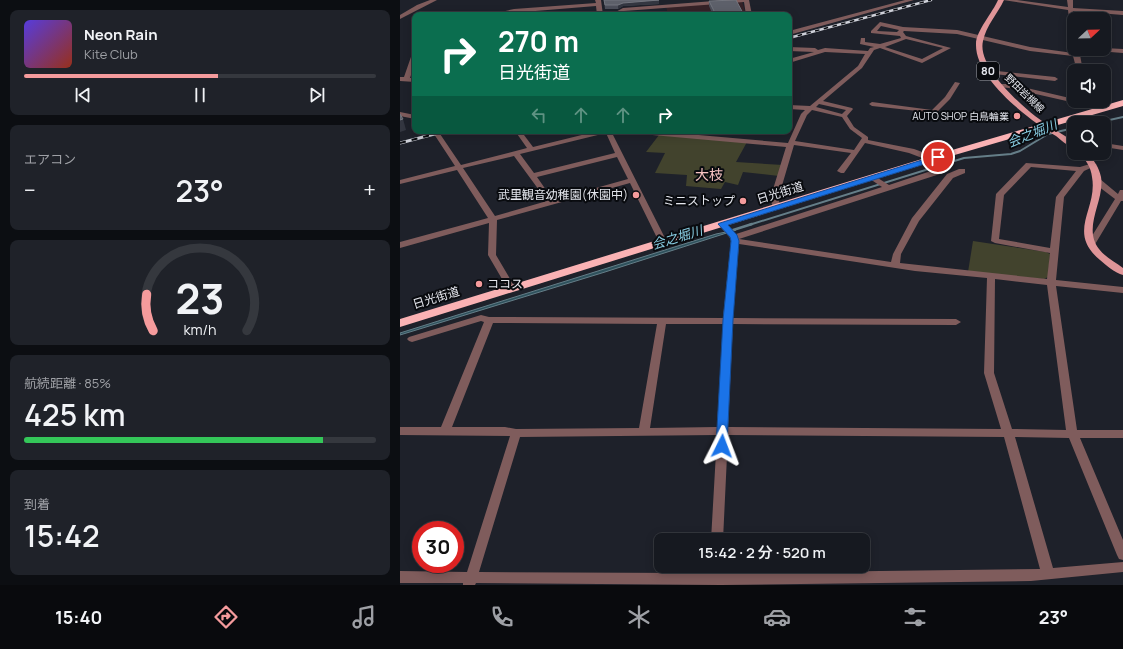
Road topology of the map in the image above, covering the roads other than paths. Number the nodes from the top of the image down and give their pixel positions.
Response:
1 (434, 0) edge
2 (745, 0) edge
3 (911, 0) edge
4 (1001, 0) edge
5 (1006, 0) edge
6 (1055, 0) edge
7 (1070, 0) edge
8 (598, 2) edge
9 (1059, 7) junction
10 (1071, 9) junction
11 (508, 12) edge
12 (600, 12) edge
13 (619, 12) edge
14 (748, 12) edge
15 (1071, 12) edge
16 (1123, 13) edge
17 (400, 16) edge
18 (903, 28) junction
19 (792, 31) edge
20 (902, 36) junction
21 (981, 37) junction
22 (863, 39) dead end
23 (879, 46) junction
24 (792, 49) edge
25 (825, 50) junction
26 (1111, 50) edge
27 (1123, 51) edge
28 (869, 53) junction
29 (1067, 54) edge
30 (792, 60) edge
31 (412, 63) edge
32 (988, 72) junction
33 (1055, 78) dead end
34 (400, 79) edge
35 (407, 79) junction
36 (412, 80) edge
37 (957, 83) dead end
38 (1001, 86) junction
39 (1067, 99) edge
40 (817, 102) junction
41 (1123, 103) edge
42 (872, 104) dead end
43 (792, 107) edge
44 (810, 108) junction
45 (1094, 108) edge
46 (1096, 110) junction
47 (400, 114) edge
48 (412, 116) edge
49 (844, 116) junction
50 (1054, 132) junction
51 (437, 134) edge
52 (520, 134) edge
53 (587, 134) edge
54 (609, 134) edge
55 (670, 134) edge
56 (1067, 137) edge
57 (1067, 140) edge
58 (864, 141) junction
59 (790, 143) junction
60 (1111, 146) edge
61 (1123, 148) edge
62 (531, 149) junction
63 (855, 152) junction
64 (515, 153) junction
65 (619, 154) junction
66 (933, 159) junction
67 (1089, 160) edge
68 (1093, 165) junction
69 (459, 167) junction
70 (1081, 169) junction
71 (841, 171) dead end
72 (940, 171) dead end
73 (962, 171) dead end
74 (532, 176) junction
75 (875, 179) junction
76 (632, 180) junction
77 (1097, 181) junction
78 (400, 182) edge
79 (886, 187) junction
80 (1121, 197) edge
81 (552, 203) junction
82 (777, 207) junction
83 (493, 219) junction
84 (724, 226) junction
85 (734, 238) junction
86 (663, 242) junction
87 (1091, 244) junction
88 (400, 245) edge
89 (1054, 251) junction
90 (895, 265) junction
91 (1123, 272) edge
92 (991, 276) junction
93 (1051, 282) junction
94 (512, 289) junction
95 (1123, 290) edge
96 (488, 320) junction
97 (662, 320) junction
98 (728, 320) junction
99 (956, 322) dead end
100 (400, 323) edge
101 (412, 339) dead end
102 (400, 431) edge
103 (445, 431) junction
104 (644, 431) junction
105 (722, 431) junction
106 (1072, 432) junction
107 (516, 433) junction
108 (1008, 433) junction
109 (1123, 434) edge
110 (717, 533) edge
111 (1123, 555) edge
112 (1123, 567) edge
113 (666, 573) edge
114 (696, 573) edge
115 (1048, 573) junction
116 (400, 577) edge
117 (716, 577) edge
118 (470, 581) edge

1 - 17 street
2 - 13 street
2 - 14 street
3 - 19 street
4 - 21 main road, 野田岩槻線 / 80
5 - 9 street
6 - 9 street
7 - 10 street
8 - 11 street
8 - 12 street
9 - 10 street
10 - 15 street
10 - 16 street
18 - 20 street
18 - 20 street
18 - 21 street
20 - 23 street
20 - 23 street
21 - 29 street
21 - 32 main road, 野田岩槻線 / 80
22 - 23 street
23 - 28 street
24 - 25 street
25 - 28 street
25 - 30 street
26 - 27 street
28 - 40 street
31 - 35 street
32 - 33 street
32 - 38 main road, 野田岩槻線 / 80
34 - 35 street
35 - 36 street
37 - 42 street
38 - 39 street
38 - 50 main road, 野田岩槻線 / 80
40 - 44 street
40 - 49 street
41 - 46 highway, 日光街道
43 - 44 street
44 - 49 street
44 - 59 street
45 - 46 street
46 - 50 highway, 日光街道
47 - 48 street
49 - 58 street
50 - 56 street
50 - 57 main road, 野田岩槻線 / 80
50 - 66 highway, 日光街道
51 - 69 street
52 - 62 street
53 - 62 street
54 - 65 street
55 - 59 street
58 - 63 street
58 - 66 street
59 - 63 street
59 - 82 street
60 - 61 street
62 - 64 street
63 - 71 street
64 - 69 street
64 - 74 street
65 - 74 street
65 - 76 street
66 - 75 highway, 日光街道
67 - 68 main road
68 - 70 street
68 - 77 main road
69 - 78 street
69 - 83 street
70 - 89 street
70 - 89 street
72 - 79 street
73 - 90 street
74 - 81 street
75 - 79 street
75 - 82 highway, 日光街道
76 - 81 street
76 - 86 street
77 - 80 street
77 - 87 main road
79 - 85 street
80 - 87 street
81 - 83 street
82 - 84 highway, 日光街道
83 - 88 street
83 - 94 street
84 - 85 street
84 - 86 highway, 日光街道
85 - 90 street
85 - 98 street
86 - 94 highway, 日光街道
87 - 91 main road
89 - 93 street
90 - 92 street
92 - 93 street
92 - 108 street
93 - 95 street
93 - 106 street
94 - 100 highway, 日光街道
96 - 97 street
96 - 101 street
96 - 103 street
97 - 98 street
97 - 104 street
98 - 99 street
98 - 105 street
102 - 103 street
103 - 107 street
104 - 105 street
104 - 107 street
105 - 108 street
105 - 110 street
106 - 108 street
106 - 109 street
106 - 111 street
107 - 118 street
108 - 115 street
112 - 115 street
113 - 118 street
114 - 117 street
115 - 117 street
116 - 118 street

